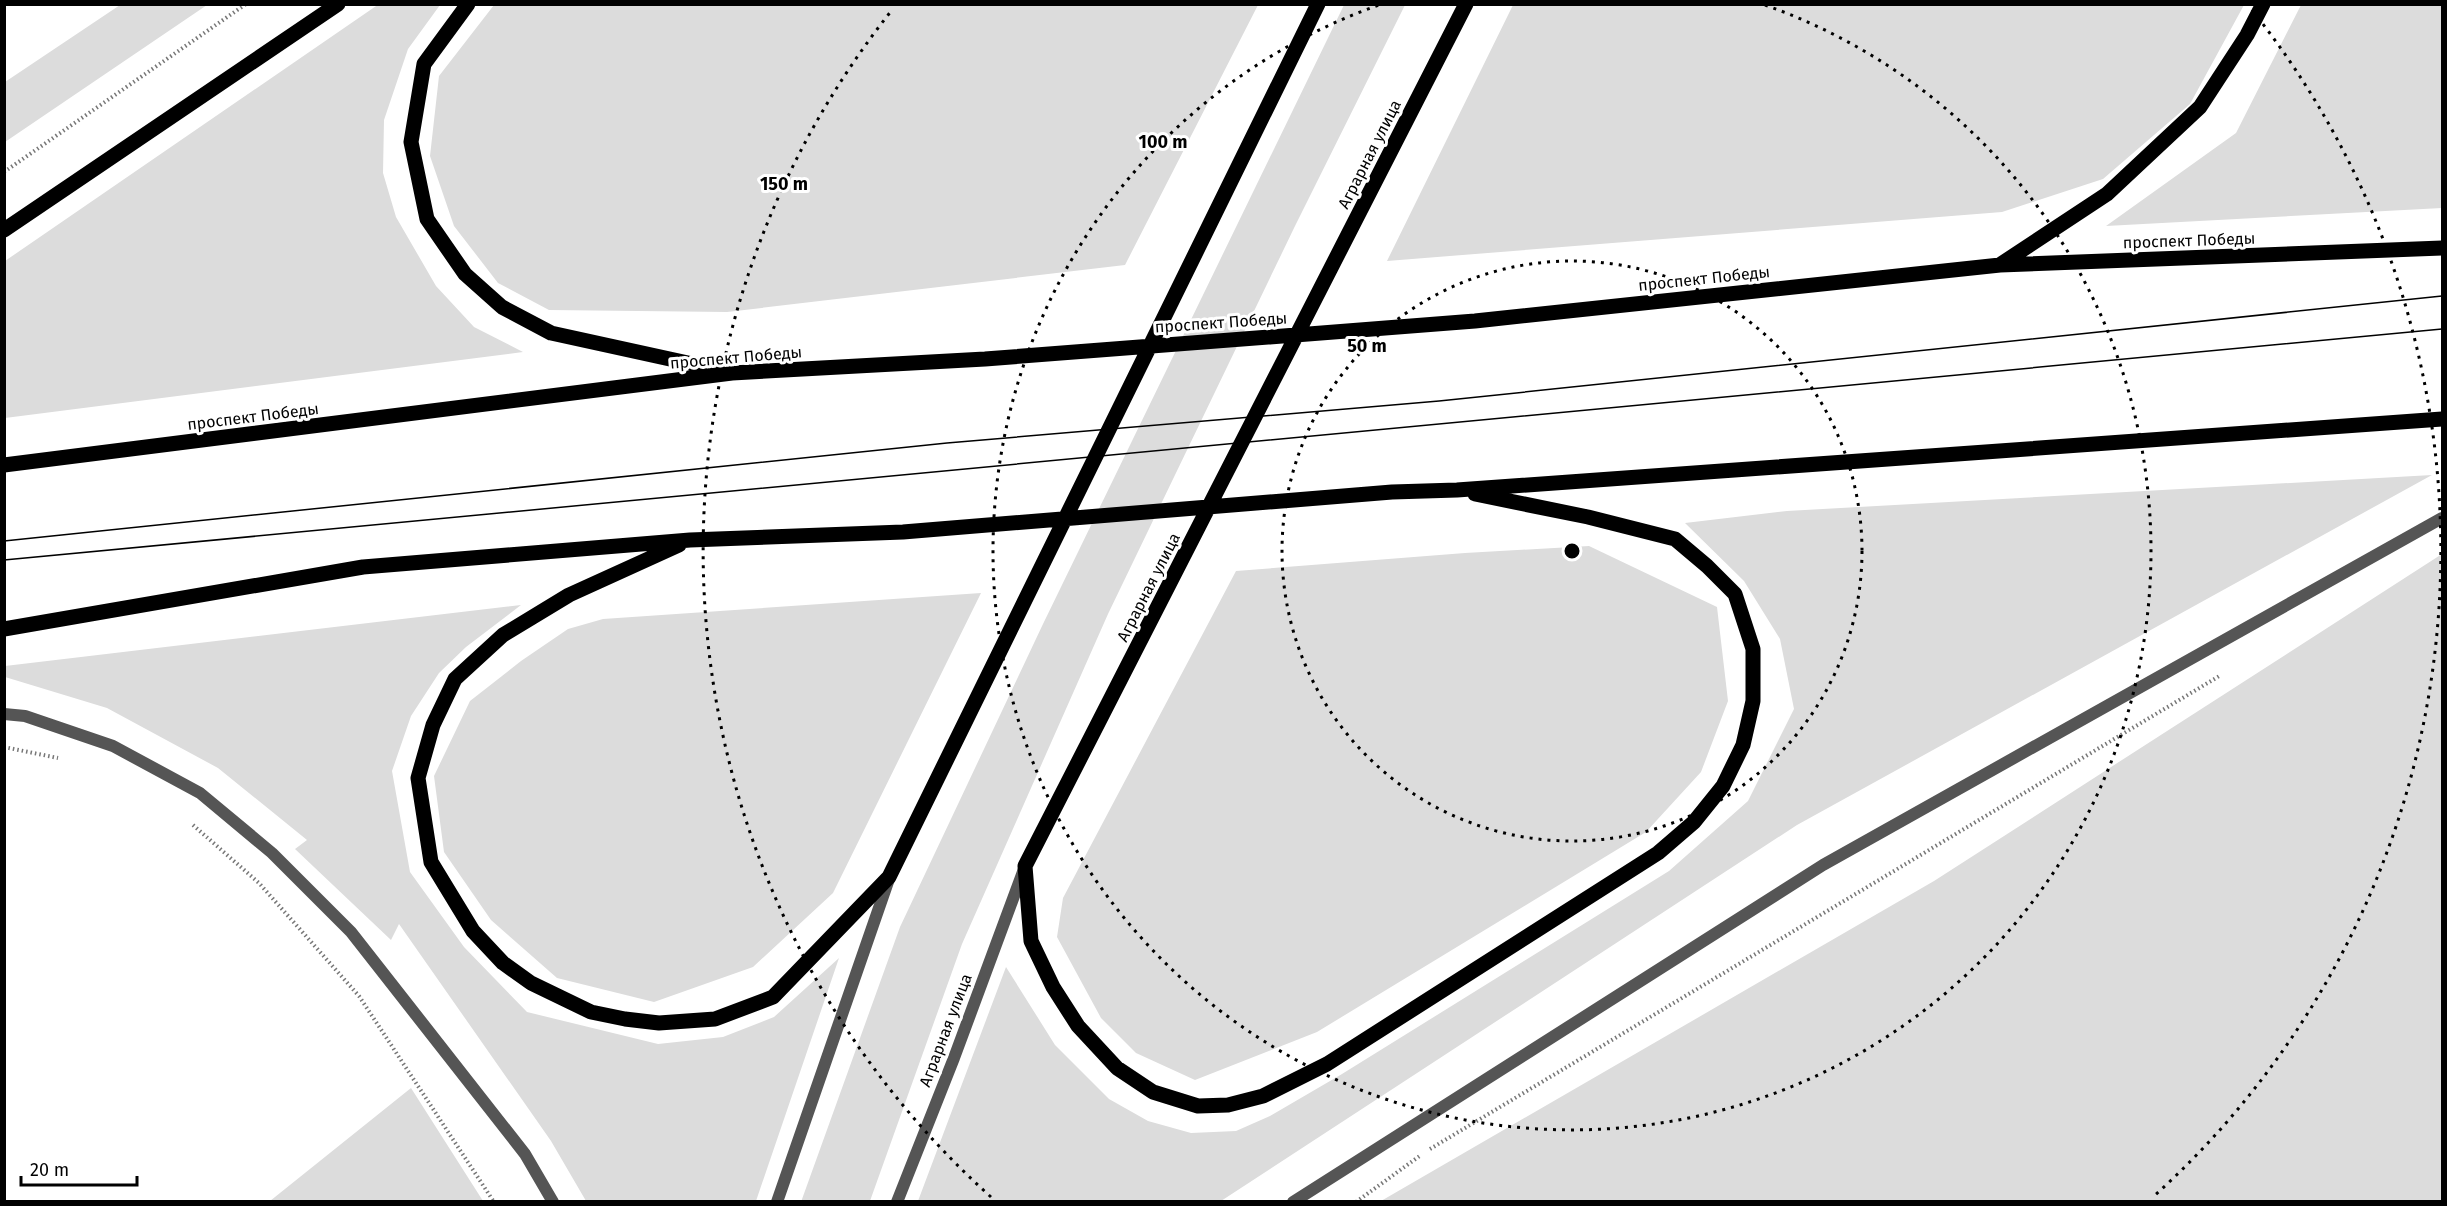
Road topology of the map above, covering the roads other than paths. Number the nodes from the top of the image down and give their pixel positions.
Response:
1 (338, 4) edge
2 (468, 4) edge
3 (1318, 4) edge
4 (1466, 4) edge
5 (2263, 4) edge
6 (4, 230) edge
7 (2442, 248) edge
8 (2000, 265) junction
9 (732, 373) junction
10 (2442, 419) edge
11 (4, 465) edge
12 (1457, 490) junction
13 (2442, 518) edge
14 (690, 540) junction
15 (4, 629) edge
16 (4, 714) edge
17 (1025, 866) junction
18 (890, 878) junction
19 (553, 1202) edge
20 (777, 1202) edge
21 (897, 1202) edge
22 (1293, 1202) edge

1 - 6 main road
2 - 9 main road
3 - 18 main road
4 - 17 main road, Аграрная улица
5 - 8 main road
7 - 8 main road, проспект Победы
8 - 9 main road, проспект Победы
9 - 11 main road, проспект Победы
10 - 12 main road
12 - 14 main road
12 - 17 main road
13 - 22 street
14 - 15 main road
14 - 18 main road
16 - 19 street
17 - 21 street, Аграрная улица
18 - 20 street

